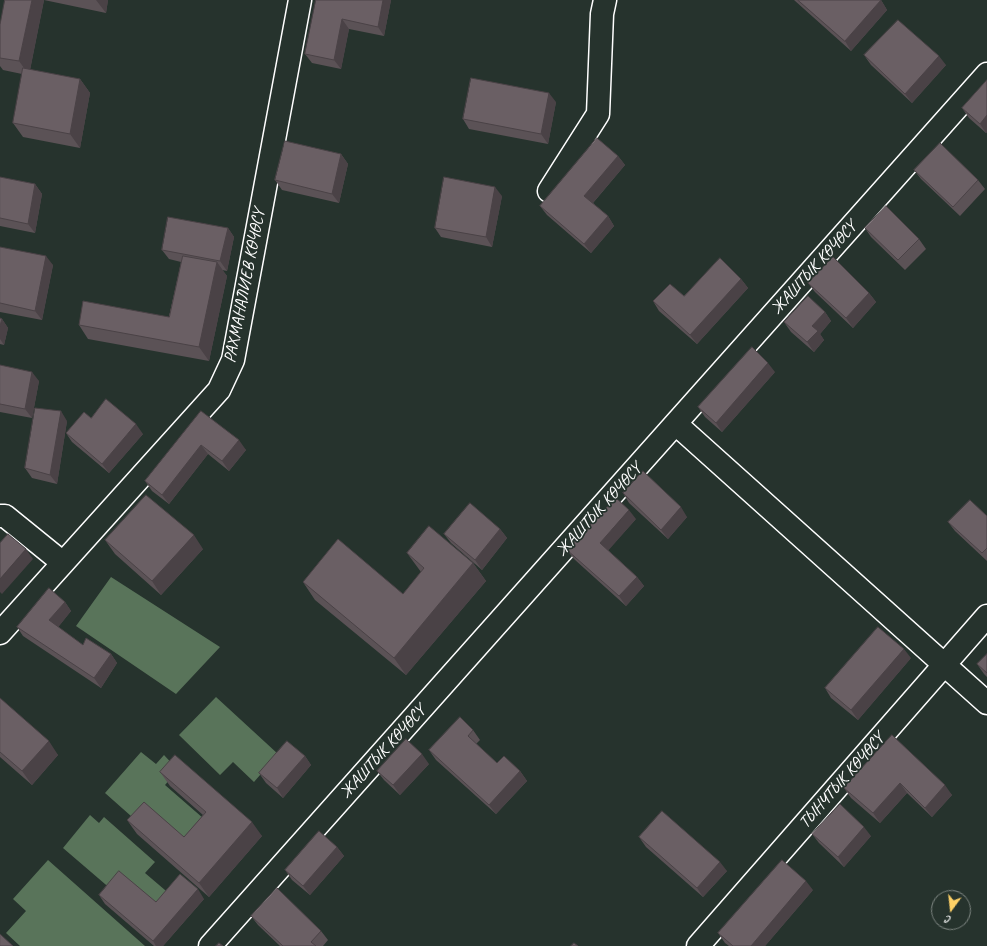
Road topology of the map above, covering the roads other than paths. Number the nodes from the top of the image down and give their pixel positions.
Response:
1 (300, 0) edge
2 (605, 0) edge
3 (987, 74) edge
4 (549, 192) dead end
5 (676, 424) junction
6 (0, 516) edge
7 (62, 563) junction
8 (987, 616) edge
9 (0, 633) edge
10 (944, 664) junction
11 (987, 703) edge
12 (210, 946) edge
13 (698, 946) edge

1 - 7 street, РАХМАНАЛИЕВ КӨЧӨСҮ
2 - 4 street
3 - 5 street, ЖАШТЫК КӨЧӨСҮ
5 - 10 street
5 - 12 street, ЖАШТЫК КӨЧӨСҮ
6 - 7 street
7 - 9 street, РАХМАНАЛИЕВ КӨЧӨСҮ
8 - 10 street, ТЫНЧТЫК КӨЧӨСҮ
10 - 11 street
10 - 13 street, ТЫНЧТЫК КӨЧӨСҮ

